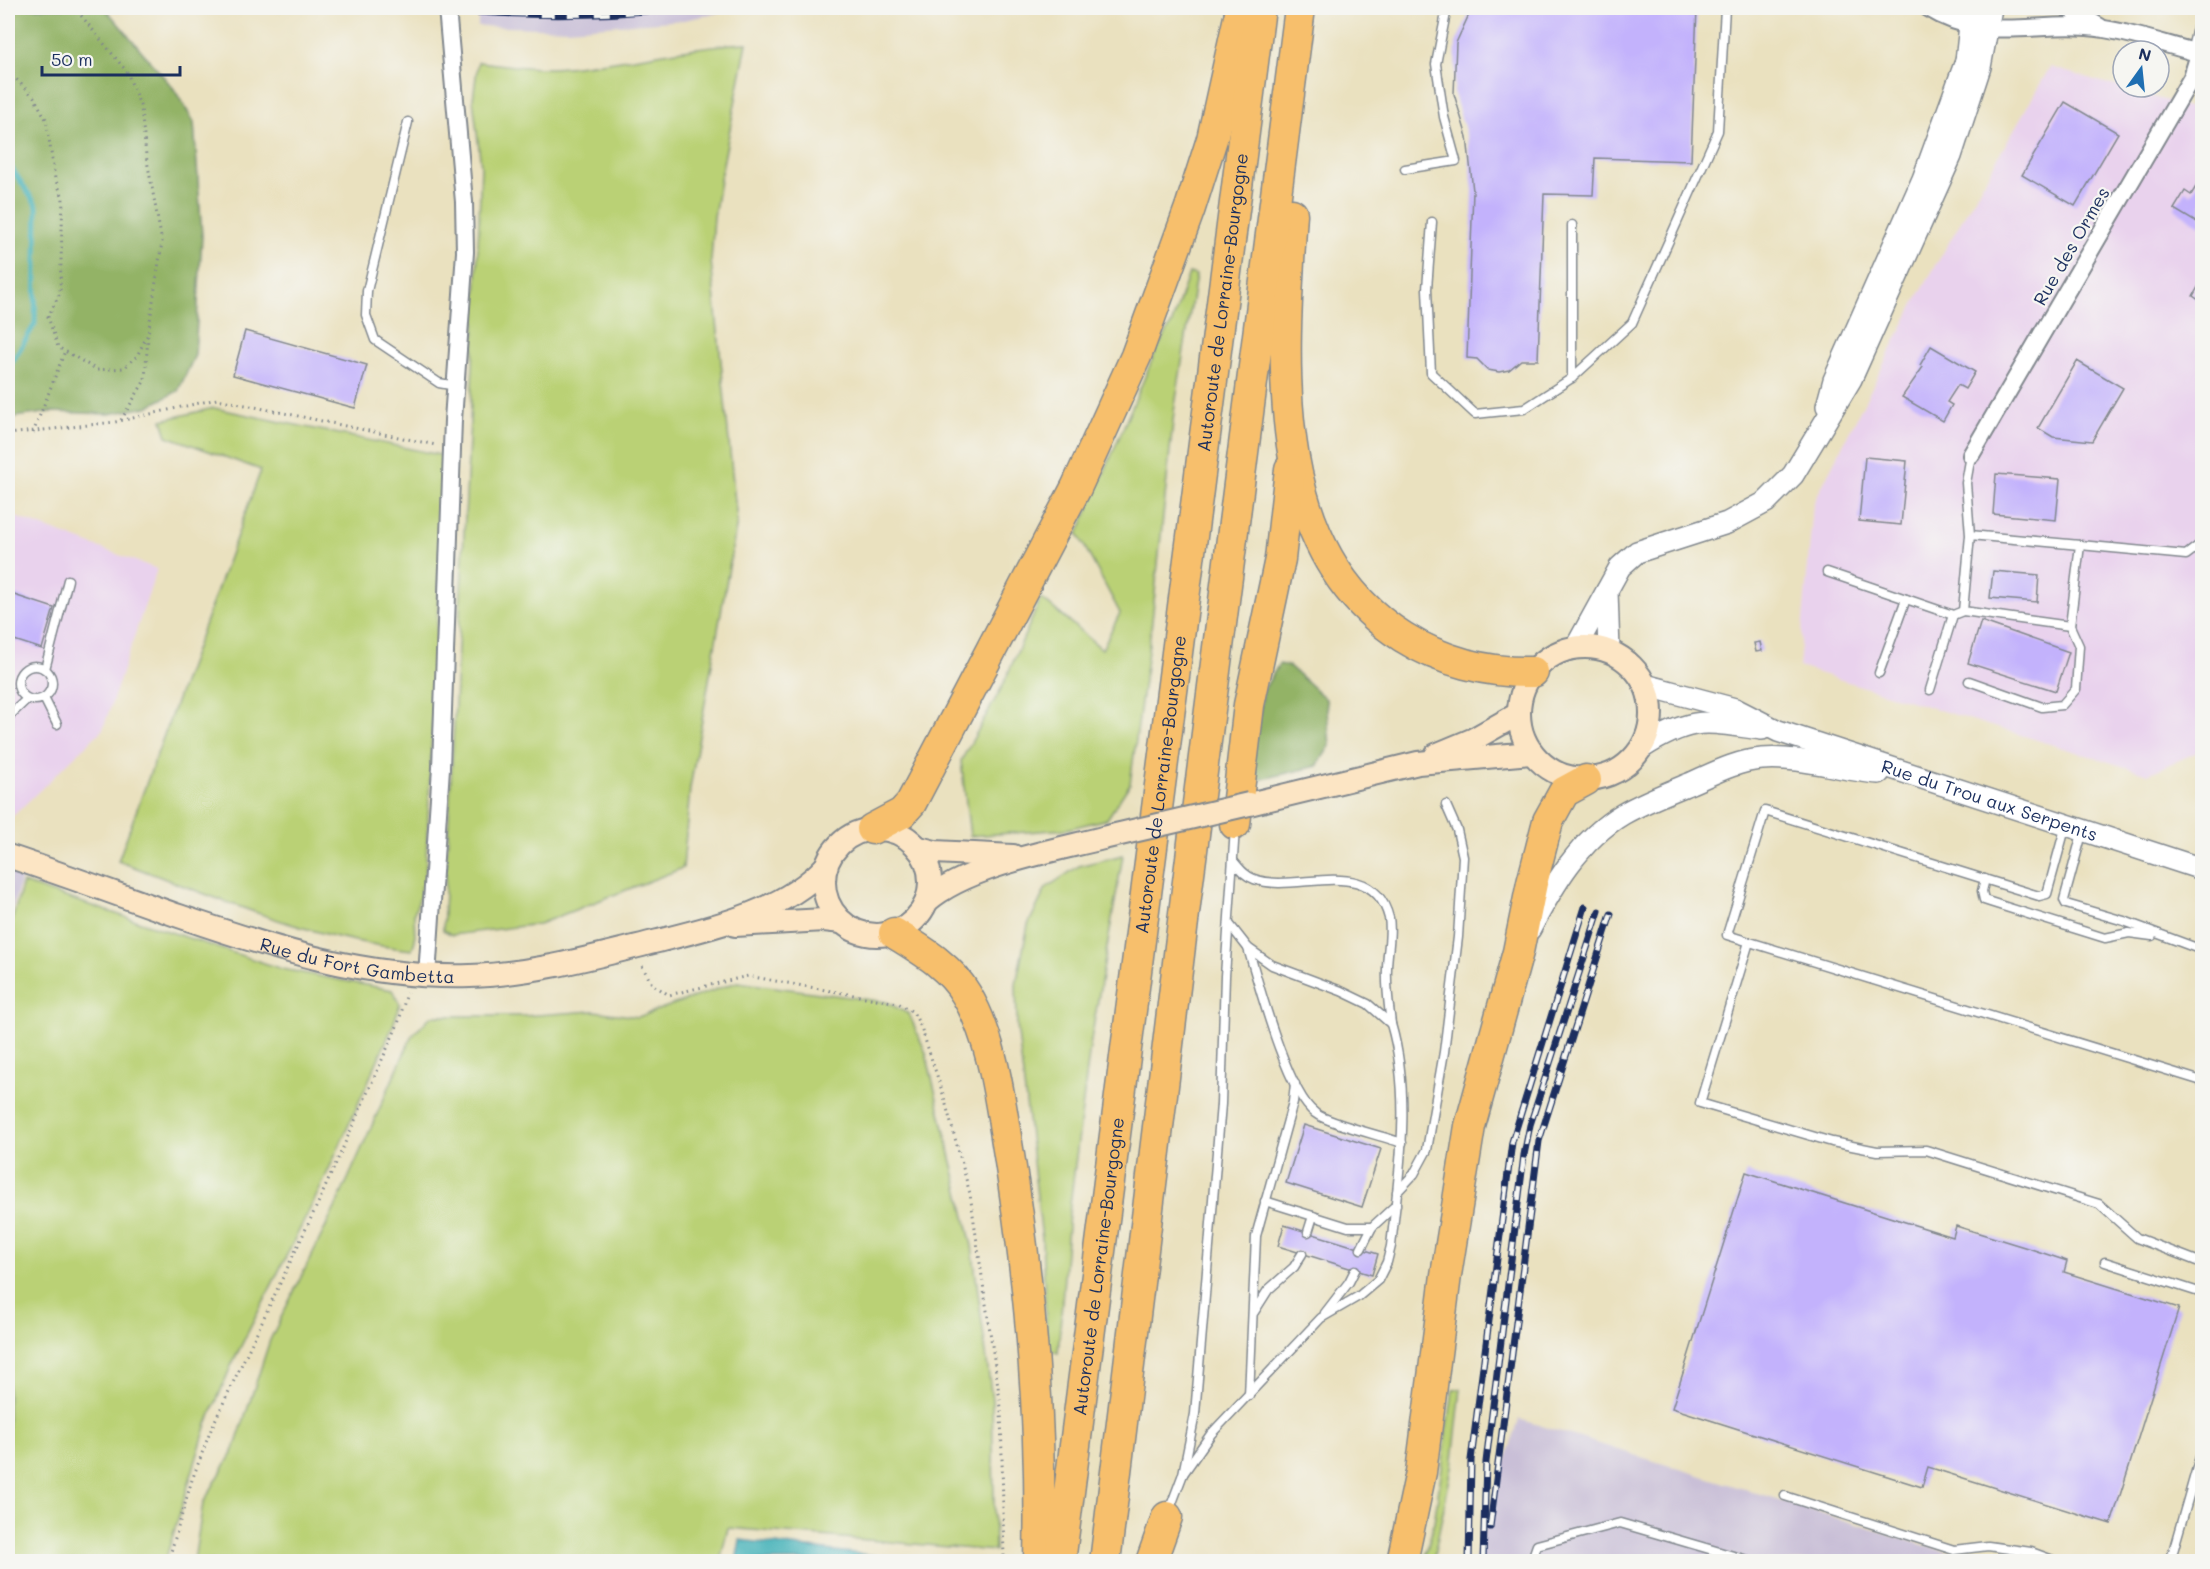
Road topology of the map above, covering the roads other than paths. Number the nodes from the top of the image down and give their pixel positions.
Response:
1 (447, 8) edge
2 (1241, 8) edge
3 (1260, 8) edge
4 (1300, 8) edge
5 (1447, 8) edge
6 (1725, 8) edge
7 (1928, 8) edge
8 (1991, 8) edge
9 (2068, 8) edge
10 (2202, 8) edge
11 (1976, 21) edge
12 (2104, 29) junction
13 (2197, 53) edge
14 (1287, 116) junction
15 (408, 122) dead end
16 (1405, 169) dead end
17 (1432, 222) dead end
18 (1572, 225) dead end
19 (1572, 378) junction
20 (456, 386) junction
21 (1292, 451) junction
22 (1971, 455) joint
23 (1970, 535) junction
24 (2202, 543) edge
25 (2080, 544) junction
26 (1827, 572) dead end
27 (68, 580) dead end
28 (1607, 590) junction
29 (1906, 599) junction
30 (1963, 611) junction
31 (1953, 615) junction
32 (2070, 626) junction
33 (1576, 647) junction
34 (1609, 651) junction
35 (45, 669) junction
36 (1533, 672) junction
37 (1880, 673) dead end
38 (1969, 681) dead end
39 (1646, 685) junction
40 (1930, 690) dead end
41 (44, 698) junction
42 (27, 699) junction
43 (1518, 714) junction
44 (8, 717) edge
45 (57, 724) dead end
46 (1778, 731) junction
47 (1643, 747) junction
48 (1531, 753) junction
49 (1418, 763) junction
50 (1916, 776) junction
51 (1586, 780) junction
52 (1446, 805) dead end
53 (1242, 814) junction
54 (2074, 827) junction
55 (872, 829) junction
56 (919, 848) junction
57 (8, 856) edge
58 (1027, 857) junction
59 (1233, 862) junction
60 (825, 867) junction
61 (2202, 869) edge
62 (1985, 879) junction
63 (927, 901) junction
64 (842, 922) junction
65 (1230, 925) junction
66 (718, 926) junction
67 (894, 933) junction
68 (2167, 938) junction
69 (1749, 942) junction
70 (1248, 948) junction
71 (2202, 950) edge
72 (1518, 952) junction
73 (420, 975) junction
74 (1391, 1024) junction
75 (2202, 1081) edge
76 (1295, 1084) junction
77 (1402, 1143) junction
78 (1397, 1192) junction
79 (1265, 1201) junction
80 (1396, 1205) junction
81 (1313, 1216) junction
82 (1372, 1227) junction
83 (1308, 1232) dead end
84 (1361, 1249) dead end
85 (1302, 1254) dead end
86 (2106, 1262) dead end
87 (2202, 1263) edge
88 (1355, 1270) dead end
89 (2202, 1293) edge
90 (1252, 1315) junction
91 (1321, 1318) junction
92 (1249, 1396) junction
93 (2202, 1450) edge
94 (1184, 1474) junction
95 (1785, 1496) dead end
96 (1167, 1517) joint
97 (1039, 1562) edge
98 (1060, 1562) edge
99 (1105, 1562) edge
100 (1151, 1562) edge
101 (1402, 1562) edge
102 (1532, 1562) edge
103 (1754, 1562) edge
104 (2058, 1562) edge
105 (2170, 1562) edge

1 - 20 street
2 - 55 highway
3 - 98 highway, Autoroute de Lorraine-Bourgogne
4 - 14 highway
5 - 16 lane
6 - 19 lane
7 - 11 street
8 - 11 street
9 - 12 street
10 - 13 lane
11 - 12 street
11 - 28 street
12 - 13 street
13 - 22 street, Rue des Ormes
14 - 21 highway
14 - 99 highway
15 - 20 lane
17 - 19 lane
18 - 19 lane
20 - 73 street
21 - 36 highway
21 - 53 highway
22 - 23 lane
23 - 25 lane
23 - 30 lane
24 - 25 lane
25 - 32 lane
26 - 29 lane
27 - 35 lane
28 - 33 street
28 - 34 street
29 - 31 lane
29 - 37 lane
30 - 31 lane
30 - 32 lane
31 - 40 lane
32 - 38 lane
33 - 34 main road
33 - 36 main road
34 - 39 main road
35 - 41 lane
35 - 42 lane
36 - 43 main road
39 - 46 street, Rue du Trou aux Serpents
39 - 47 main road
41 - 42 lane
41 - 45 lane
42 - 44 lane
43 - 48 main road
43 - 49 main road
46 - 47 street, Rue du Trou aux Serpents
46 - 50 street, Rue du Trou aux Serpents
47 - 51 main road
48 - 49 main road
48 - 51 main road
49 - 53 main road
50 - 54 street, Rue du Trou aux Serpents
50 - 72 street
51 - 72 highway
52 - 78 lane
53 - 58 main road, bridge
53 - 59 lane
54 - 61 street, Rue du Trou aux Serpents
54 - 62 lane
54 - 68 lane
55 - 56 main road
55 - 60 main road
56 - 58 main road
56 - 63 main road
57 - 73 main road, Rue du Fort Gambetta
58 - 63 main road
59 - 65 lane
59 - 74 lane
60 - 64 main road
60 - 66 main road, Rue du Fort Gambetta
62 - 68 lane
62 - 69 lane
63 - 67 main road
64 - 66 main road, Rue du Fort Gambetta
64 - 67 main road
65 - 70 lane
65 - 94 lane
66 - 73 main road, Rue du Fort Gambetta
67 - 97 highway
68 - 71 lane
69 - 75 lane
69 - 87 lane
70 - 74 lane
70 - 76 lane
72 - 101 highway
74 - 77 lane
76 - 77 lane
76 - 79 lane
77 - 78 lane
78 - 80 lane
79 - 81 lane
79 - 90 lane
80 - 82 lane
80 - 91 lane
81 - 82 lane
81 - 83 lane
82 - 84 lane
85 - 90 lane
86 - 89 lane
88 - 91 lane
90 - 92 lane
91 - 92 lane
92 - 94 lane
93 - 105 lane
94 - 96 lane
95 - 104 lane
96 - 100 highway
102 - 103 lane

